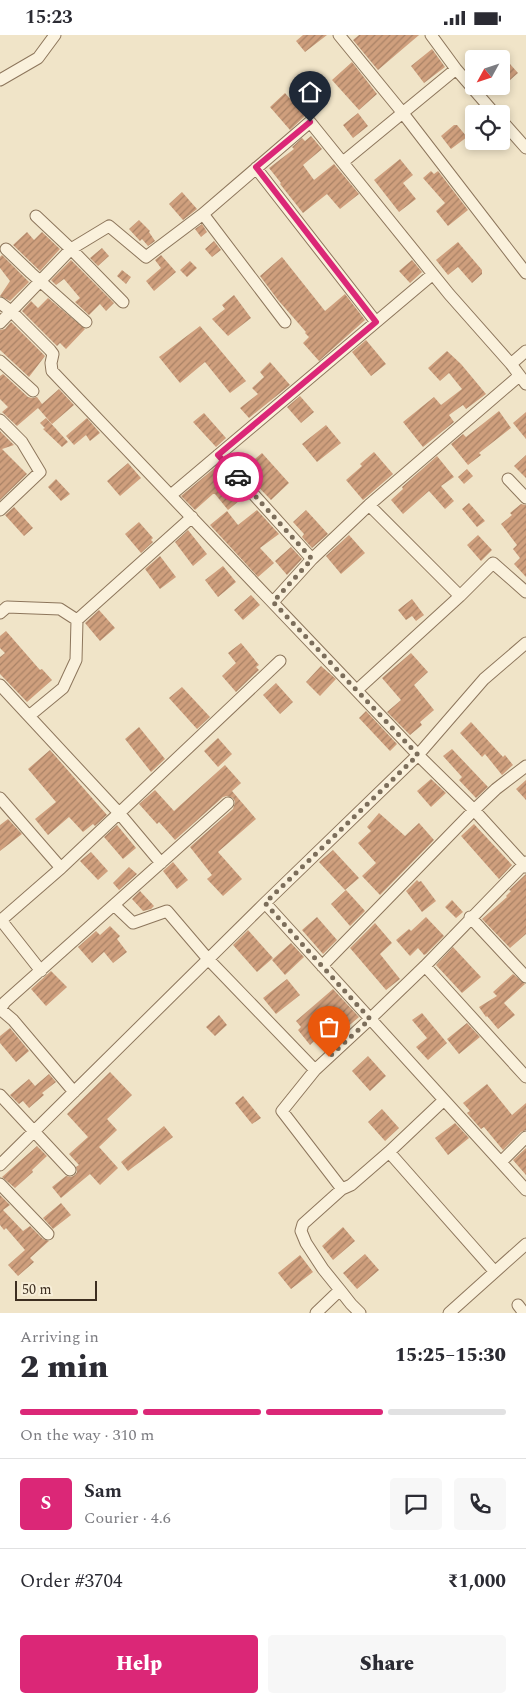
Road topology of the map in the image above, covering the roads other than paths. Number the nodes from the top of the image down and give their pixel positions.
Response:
1 (54, 35) edge
2 (339, 35) edge
3 (431, 35) edge
4 (456, 69) junction
5 (0, 80) edge
6 (487, 105) edge
7 (402, 112) junction
8 (510, 130) edge
9 (525, 146) edge
10 (343, 162) junction
11 (256, 167) junction
12 (203, 214) junction
13 (36, 216) dead end
14 (6, 249) dead end
15 (71, 249) junction
16 (526, 273) edge
17 (433, 274) junction
18 (40, 281) junction
19 (123, 302) dead end
20 (0, 303) edge
21 (12, 312) junction
22 (286, 321) dead end
23 (86, 322) dead end
24 (376, 322) junction
25 (0, 323) edge
26 (526, 351) edge
27 (0, 361) edge
28 (511, 364) junction
29 (522, 380) edge
30 (33, 391) dead end
31 (0, 420) edge
32 (218, 455) junction
33 (508, 479) dead end
34 (171, 495) junction
35 (526, 498) edge
36 (369, 505) junction
37 (0, 510) edge
38 (192, 517) junction
39 (312, 559) junction
40 (526, 592) edge
41 (460, 596) junction
42 (273, 602) junction
43 (0, 613) edge
44 (78, 620) junction
45 (526, 643) edge
46 (280, 661) dead end
47 (0, 685) edge
48 (357, 690) junction
49 (29, 716) junction
50 (418, 755) junction
51 (526, 766) edge
52 (0, 798) edge
53 (228, 803) dead end
54 (474, 810) junction
55 (119, 813) junction
56 (161, 863) junction
57 (525, 864) edge
58 (60, 867) junction
59 (265, 903) junction
60 (114, 905) junction
61 (470, 917) junction
62 (0, 920) edge
63 (208, 959) junction
64 (322, 966) junction
65 (425, 966) junction
66 (41, 971) junction
67 (526, 977) edge
68 (0, 1009) edge
69 (370, 1019) junction
70 (315, 1070) junction
71 (526, 1077) edge
72 (74, 1092) junction
73 (0, 1095) edge
74 (444, 1100) junction
75 (34, 1132) junction
76 (526, 1137) edge
77 (390, 1152) junction
78 (501, 1162) junction
79 (0, 1165) edge
80 (70, 1169) dead end
81 (0, 1184) edge
82 (342, 1189) junction
83 (526, 1190) edge
84 (48, 1234) dead end
85 (526, 1244) edge
86 (495, 1272) junction
87 (340, 1290) junction
88 (316, 1313) edge
89 (360, 1313) edge
90 (449, 1313) edge

1 - 5 street
2 - 7 street
3 - 4 street
4 - 6 street
4 - 7 street
7 - 10 street
7 - 16 street
8 - 9 street
10 - 11 street
10 - 17 street
11 - 12 street
11 - 24 street
12 - 15 street
12 - 22 street
13 - 15 street
14 - 18 street
15 - 18 street
15 - 19 street
17 - 24 street
17 - 28 street
18 - 21 street
18 - 23 street
20 - 21 street
21 - 25 street
21 - 34 street
24 - 32 street
26 - 28 street
27 - 30 street
28 - 29 street
29 - 36 street
31 - 37 street
32 - 34 street
32 - 39 street
33 - 35 street
34 - 38 street
36 - 39 street
36 - 41 street
38 - 42 street
38 - 44 street
39 - 42 street
40 - 41 street
41 - 48 street
42 - 48 street
43 - 44 street
44 - 49 street
45 - 50 street
46 - 55 street
47 - 49 street
48 - 50 street
49 - 55 street
50 - 54 street
50 - 59 street
51 - 54 street
52 - 58 street
53 - 56 street
54 - 57 street
54 - 64 street
55 - 56 street
55 - 58 street
56 - 60 street
57 - 61 street
58 - 62 street
59 - 63 street
59 - 64 street
60 - 63 street
60 - 66 street
61 - 65 street
61 - 67 street
62 - 66 street
63 - 70 street
63 - 72 street
64 - 69 street
65 - 69 street
65 - 71 street
66 - 68 street
68 - 72 street
69 - 70 street
69 - 74 street
70 - 82 street
72 - 75 street
73 - 75 street
74 - 77 street
74 - 78 street
75 - 79 street
75 - 80 street
76 - 78 street
77 - 82 street
77 - 86 street
78 - 83 street
81 - 84 street
82 - 87 street
85 - 86 street
86 - 90 street
87 - 88 street
87 - 89 street

